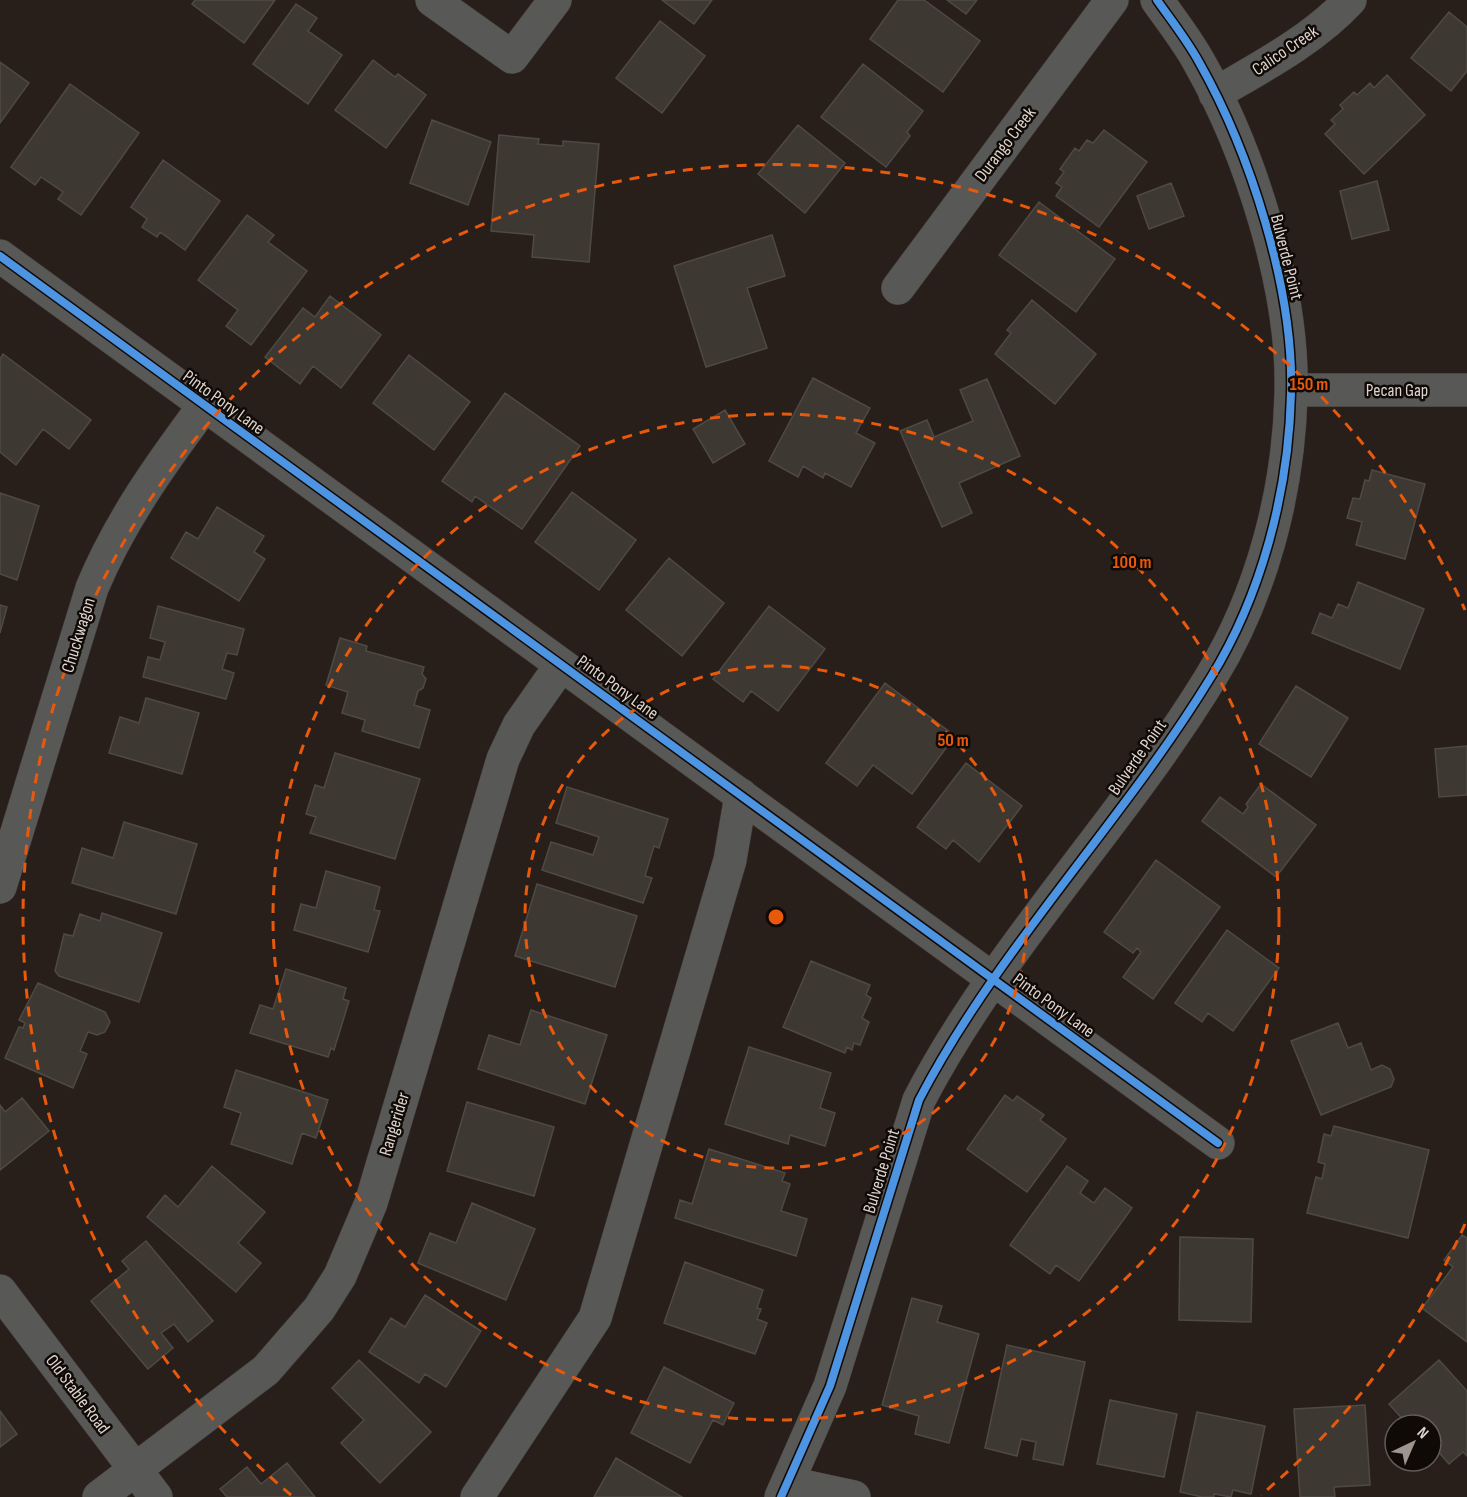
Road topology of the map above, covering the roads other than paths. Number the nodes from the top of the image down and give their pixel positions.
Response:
1 (432, 0) edge
2 (555, 0) edge
3 (1112, 0) edge
4 (1157, 0) edge
5 (1350, 0) edge
6 (1215, 94) junction
7 (0, 256) edge
8 (898, 288) dead end
9 (1292, 390) junction
10 (1467, 390) edge
11 (204, 406) junction
12 (561, 665) junction
13 (741, 795) junction
14 (0, 887) edge
15 (994, 980) junction
16 (1218, 1143) dead end
17 (0, 1291) edge
18 (136, 1470) junction
19 (785, 1490) edge
20 (99, 1497) edge
21 (156, 1497) edge
22 (477, 1497) edge
23 (854, 1497) edge

1 - 2 street
3 - 8 street, Durango Creek
4 - 6 street, Bulverde Point
5 - 6 street, Calico Creek
6 - 9 street, Bulverde Point
7 - 11 street, Pinto Pony Lane
9 - 10 street, Pecan Gap
9 - 15 street, Bulverde Point
11 - 12 street, Pinto Pony Lane
11 - 14 street, Chuckwagon
12 - 13 street, Pinto Pony Lane
12 - 18 street, Rangerider
13 - 15 street, Pinto Pony Lane
13 - 22 street
15 - 16 street, Pinto Pony Lane
15 - 19 street, Bulverde Point
17 - 18 street, Old Stable Road
18 - 20 street, Rangerider
18 - 21 street, Old Stable Road
19 - 23 street

